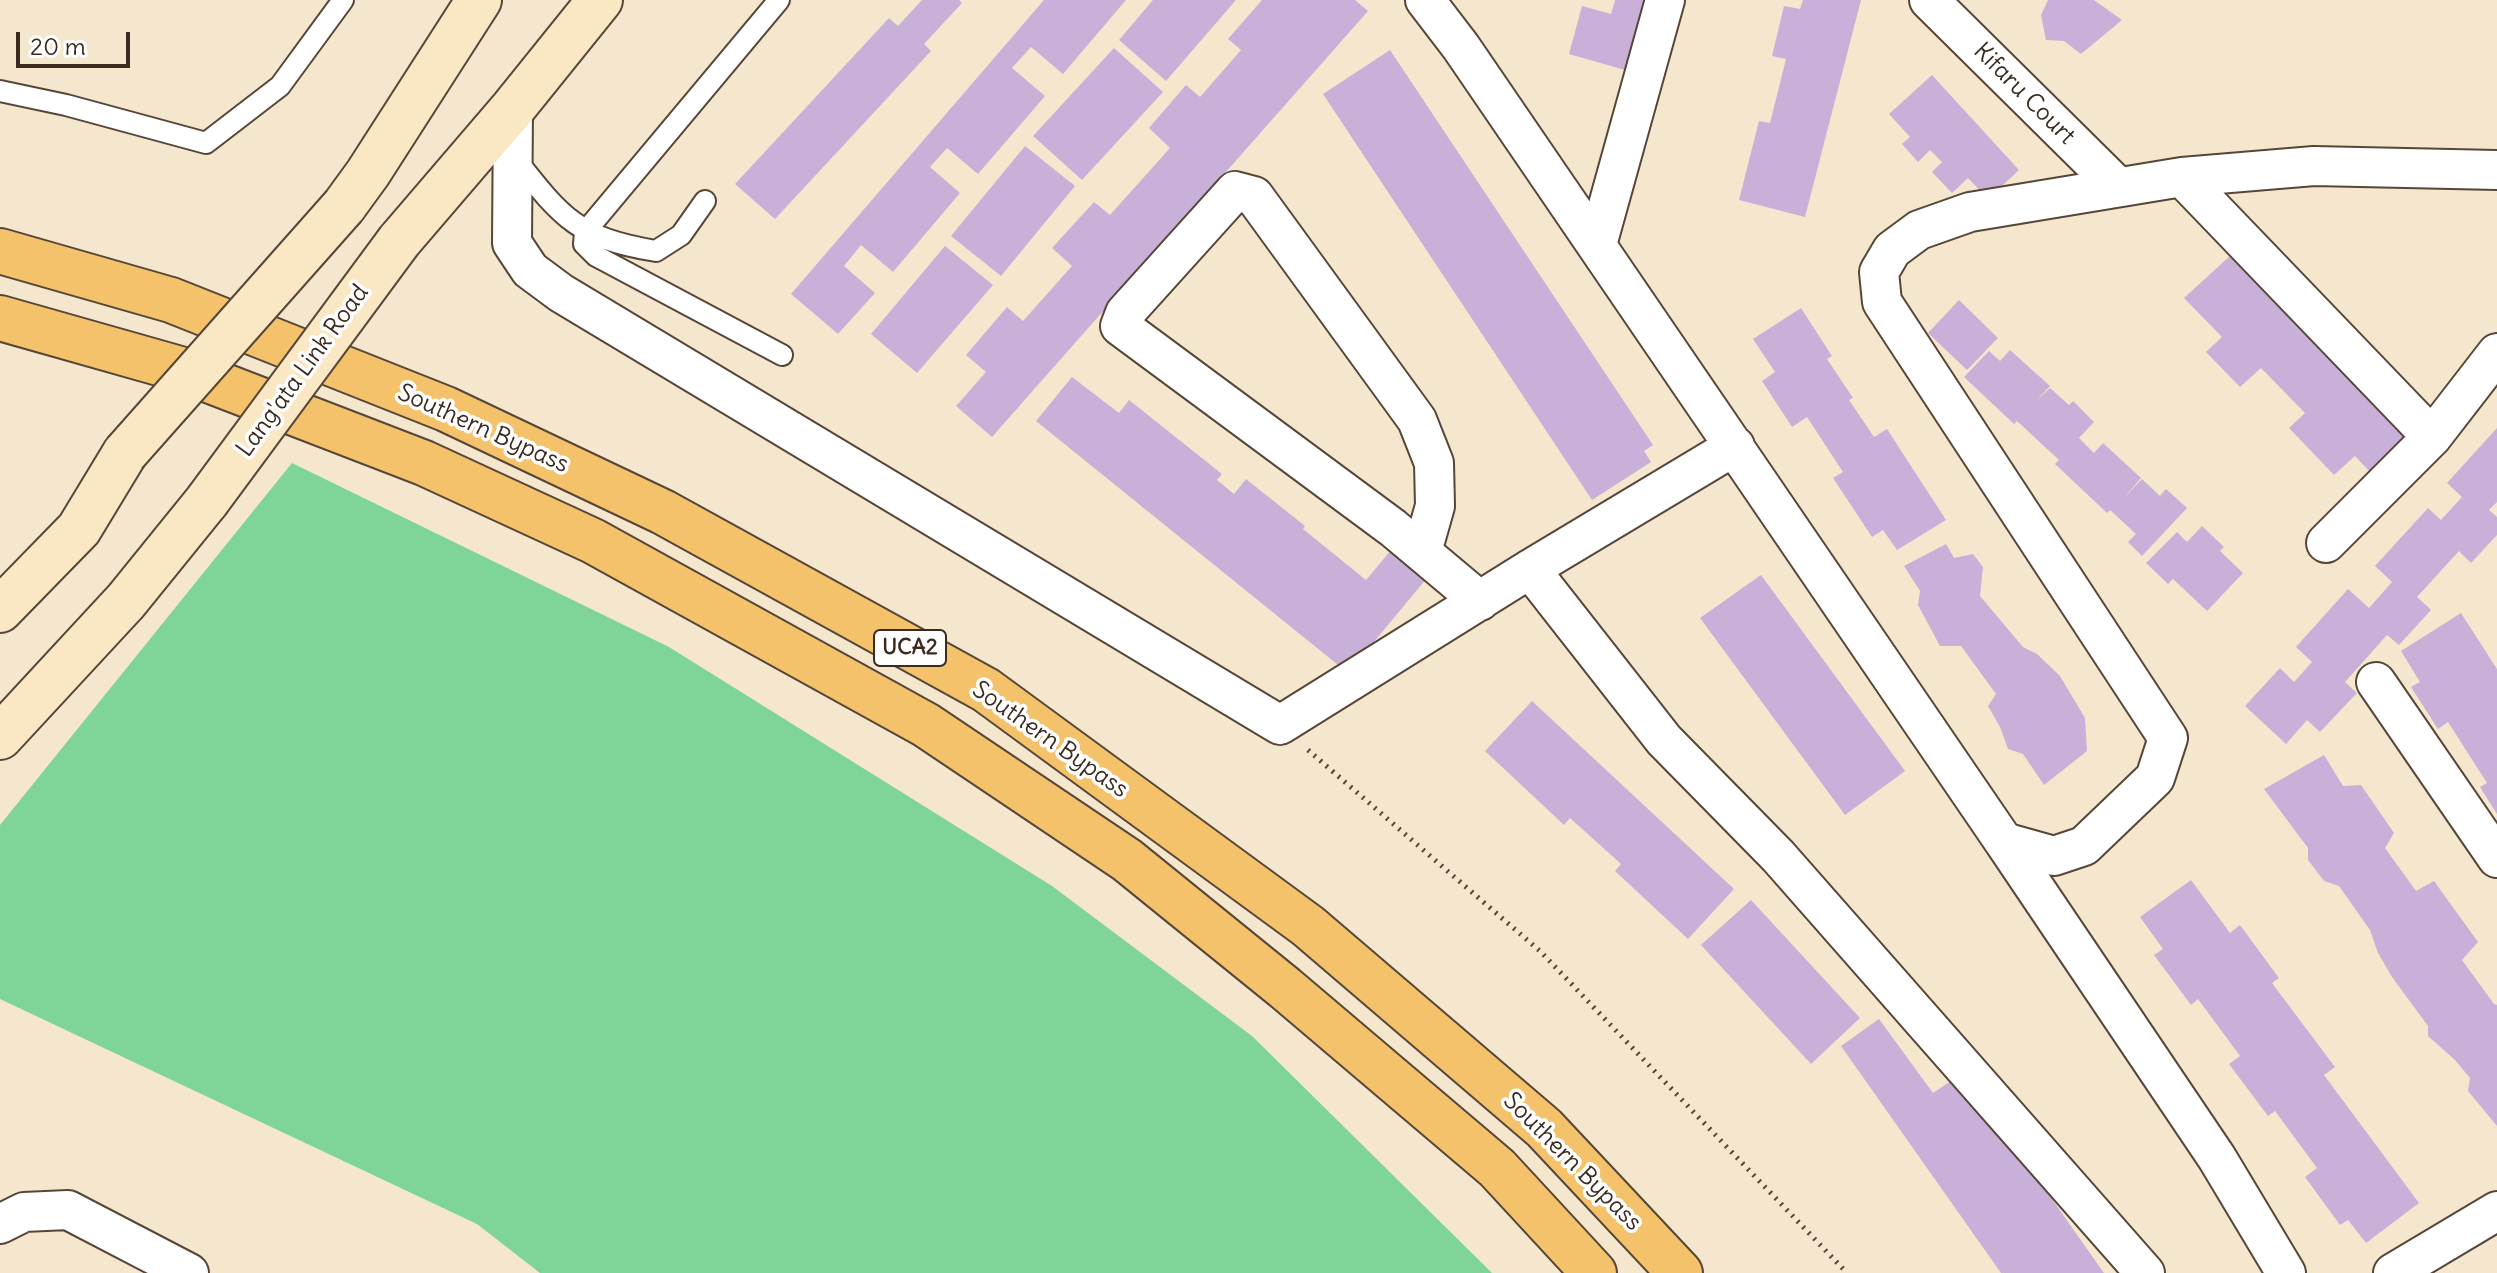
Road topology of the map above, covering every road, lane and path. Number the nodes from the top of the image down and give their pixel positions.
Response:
1 (343, 0) edge
2 (479, 0) edge
3 (600, 0) edge
4 (779, 0) edge
5 (1425, 0) edge
6 (1665, 0) edge
7 (1929, 0) edge
8 (0, 91) edge
9 (513, 108) junction
10 (512, 154) junction
11 (2497, 170) edge
12 (2182, 177) junction
13 (2118, 187) junction
14 (705, 201) dead end
15 (585, 232) junction
16 (1597, 245) junction
17 (0, 251) edge
18 (0, 318) edge
19 (2497, 353) edge
20 (782, 355) dead end
21 (2432, 437) junction
22 (1735, 446) junction
23 (2326, 543) dead end
24 (1422, 552) junction
25 (1530, 569) junction
26 (1480, 601) junction
27 (0, 610) edge
28 (2376, 682) dead end
29 (1280, 725) junction
30 (0, 737) edge
31 (2004, 842) junction
32 (2497, 858) edge
33 (2497, 1211) edge
34 (0, 1224) edge
35 (189, 1273) edge
36 (1594, 1273) edge
37 (1680, 1273) edge
38 (1847, 1273) edge
39 (2145, 1273) edge
40 (2286, 1273) edge
41 (2393, 1273) edge

1 - 8 lane
2 - 27 main road, bridge
3 - 9 main road, Lang'ata Link Road
4 - 15 lane
5 - 16 street
6 - 16 street
7 - 13 street, Kifaru Court
9 - 10 street
9 - 30 main road, Lang'ata Link Road, bridge
10 - 15 lane
10 - 29 street
11 - 12 street
12 - 13 street
12 - 21 street
13 - 31 street
14 - 15 lane
15 - 20 lane
16 - 22 street
17 - 37 highway, Southern Bypass / UCA2
18 - 36 highway, UCA2
19 - 21 street
21 - 23 street
22 - 25 street
22 - 31 street
24 - 24 street
24 - 26 street
25 - 26 street
25 - 39 street
26 - 29 street
28 - 32 street
29 - 38 path
31 - 40 street
33 - 41 street
34 - 35 street

